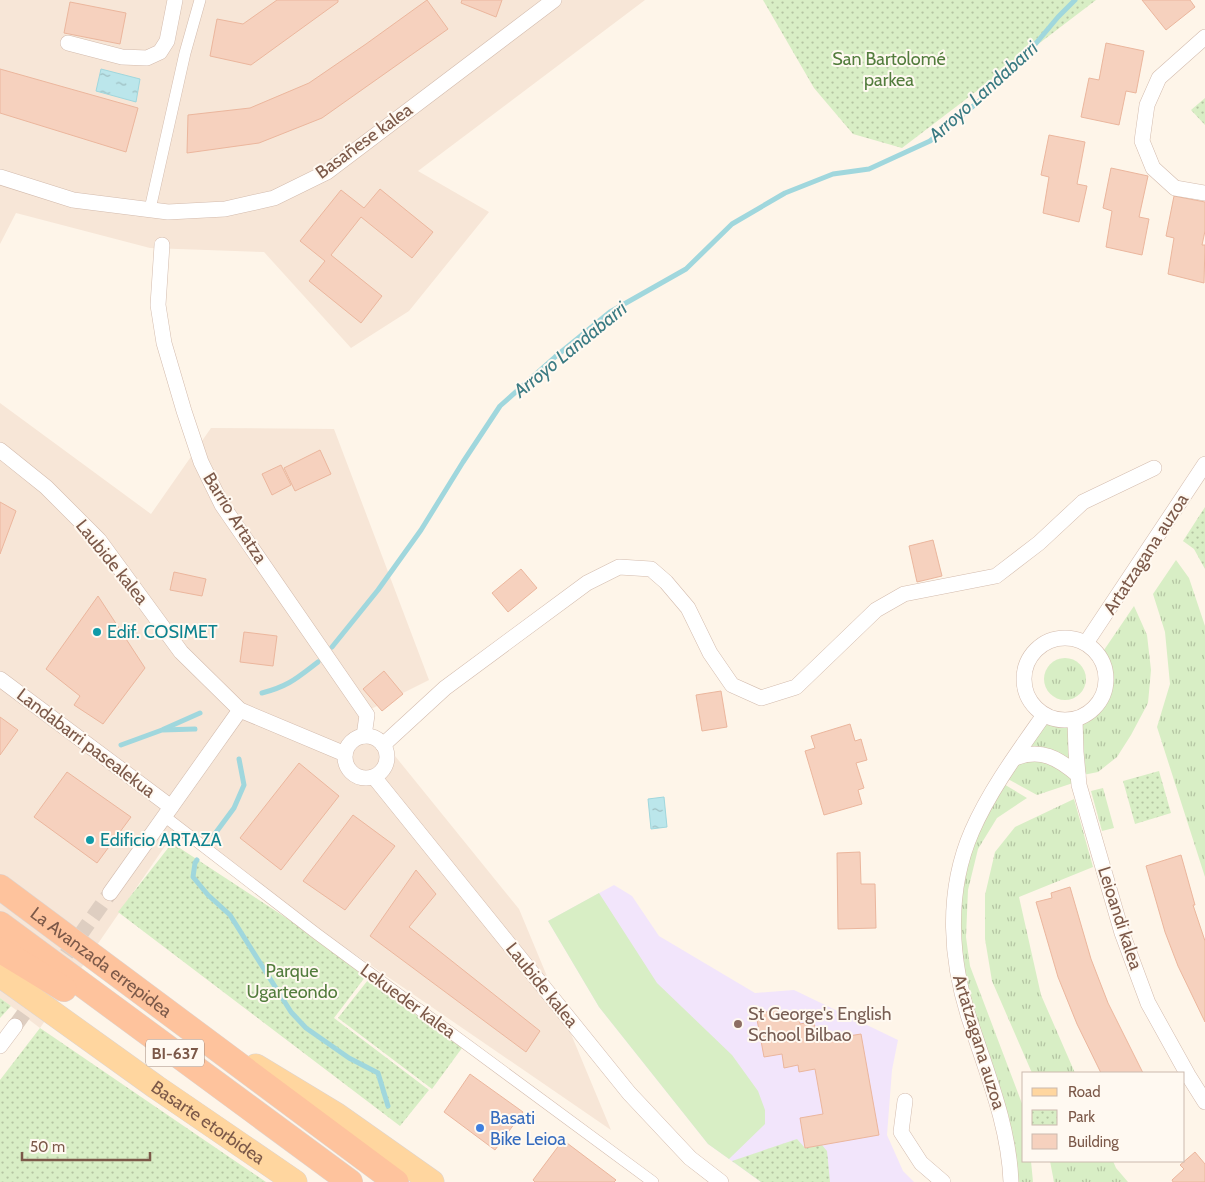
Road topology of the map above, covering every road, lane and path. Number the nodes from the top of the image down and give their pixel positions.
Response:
1 (174, 0) edge
2 (200, 0) edge
3 (554, 0) edge
4 (1205, 37) edge
5 (68, 43) dead end
6 (0, 177) edge
7 (1205, 194) edge
8 (150, 209) junction
9 (162, 245) dead end
10 (0, 450) edge
11 (1205, 464) edge
12 (1154, 468) dead end
13 (1086, 644) junction
14 (0, 679) edge
15 (240, 710) junction
16 (1044, 715) junction
17 (1075, 720) junction
18 (364, 736) junction
19 (383, 745) junction
20 (345, 754) junction
21 (1015, 758) junction
22 (1078, 775) junction
23 (374, 777) junction
24 (168, 812) junction
25 (0, 869) edge
26 (0, 887) edge
27 (110, 893) tunnel mouth
28 (0, 924) edge
29 (0, 950) edge
30 (98, 960) junction
31 (0, 975) edge
32 (168, 1012) junction
33 (15, 1026) tunnel mouth
34 (0, 1046) edge
35 (205, 1075) junction
36 (905, 1101) dead end
37 (1205, 1102) edge
38 (294, 1182) edge
39 (350, 1182) edge
40 (396, 1182) edge
41 (432, 1182) edge
42 (653, 1182) edge
43 (721, 1182) edge
44 (943, 1182) edge
45 (1011, 1182) edge

1 - 5 street
2 - 8 street
3 - 8 street, Basañese kalea
4 - 7 street
6 - 8 street, Basañese kalea
9 - 18 street, Barrio Artatza
10 - 15 street, Laubide kalea
11 - 13 street, Artatzagana auzoa
12 - 19 street
13 - 16 street
13 - 17 street
14 - 24 street, Landabarri pasealekua
15 - 20 street, Laubide kalea
15 - 24 street
16 - 17 street
16 - 21 street, Artatzagana auzoa
17 - 22 street, Leioandi kalea
18 - 19 street
18 - 20 street
19 - 23 street
20 - 23 street
21 - 22 street
21 - 45 street, Artatzagana auzoa
22 - 37 street, Leioandi kalea
23 - 43 street, Laubide kalea
24 - 27 street
24 - 42 street, Lekueder kalea
25 - 30 highway
26 - 30 highway, La Avanzada errepidea / BI-637
28 - 35 highway, La Avanzada errepidea / BI-637
29 - 35 highway
30 - 32 highway, La Avanzada errepidea / BI-637
31 - 38 main road, Basarte etorbidea
32 - 40 highway, La Avanzada errepidea / BI-637
32 - 41 main road
33 - 34 street
35 - 39 highway, La Avanzada errepidea / BI-637
36 - 44 street

